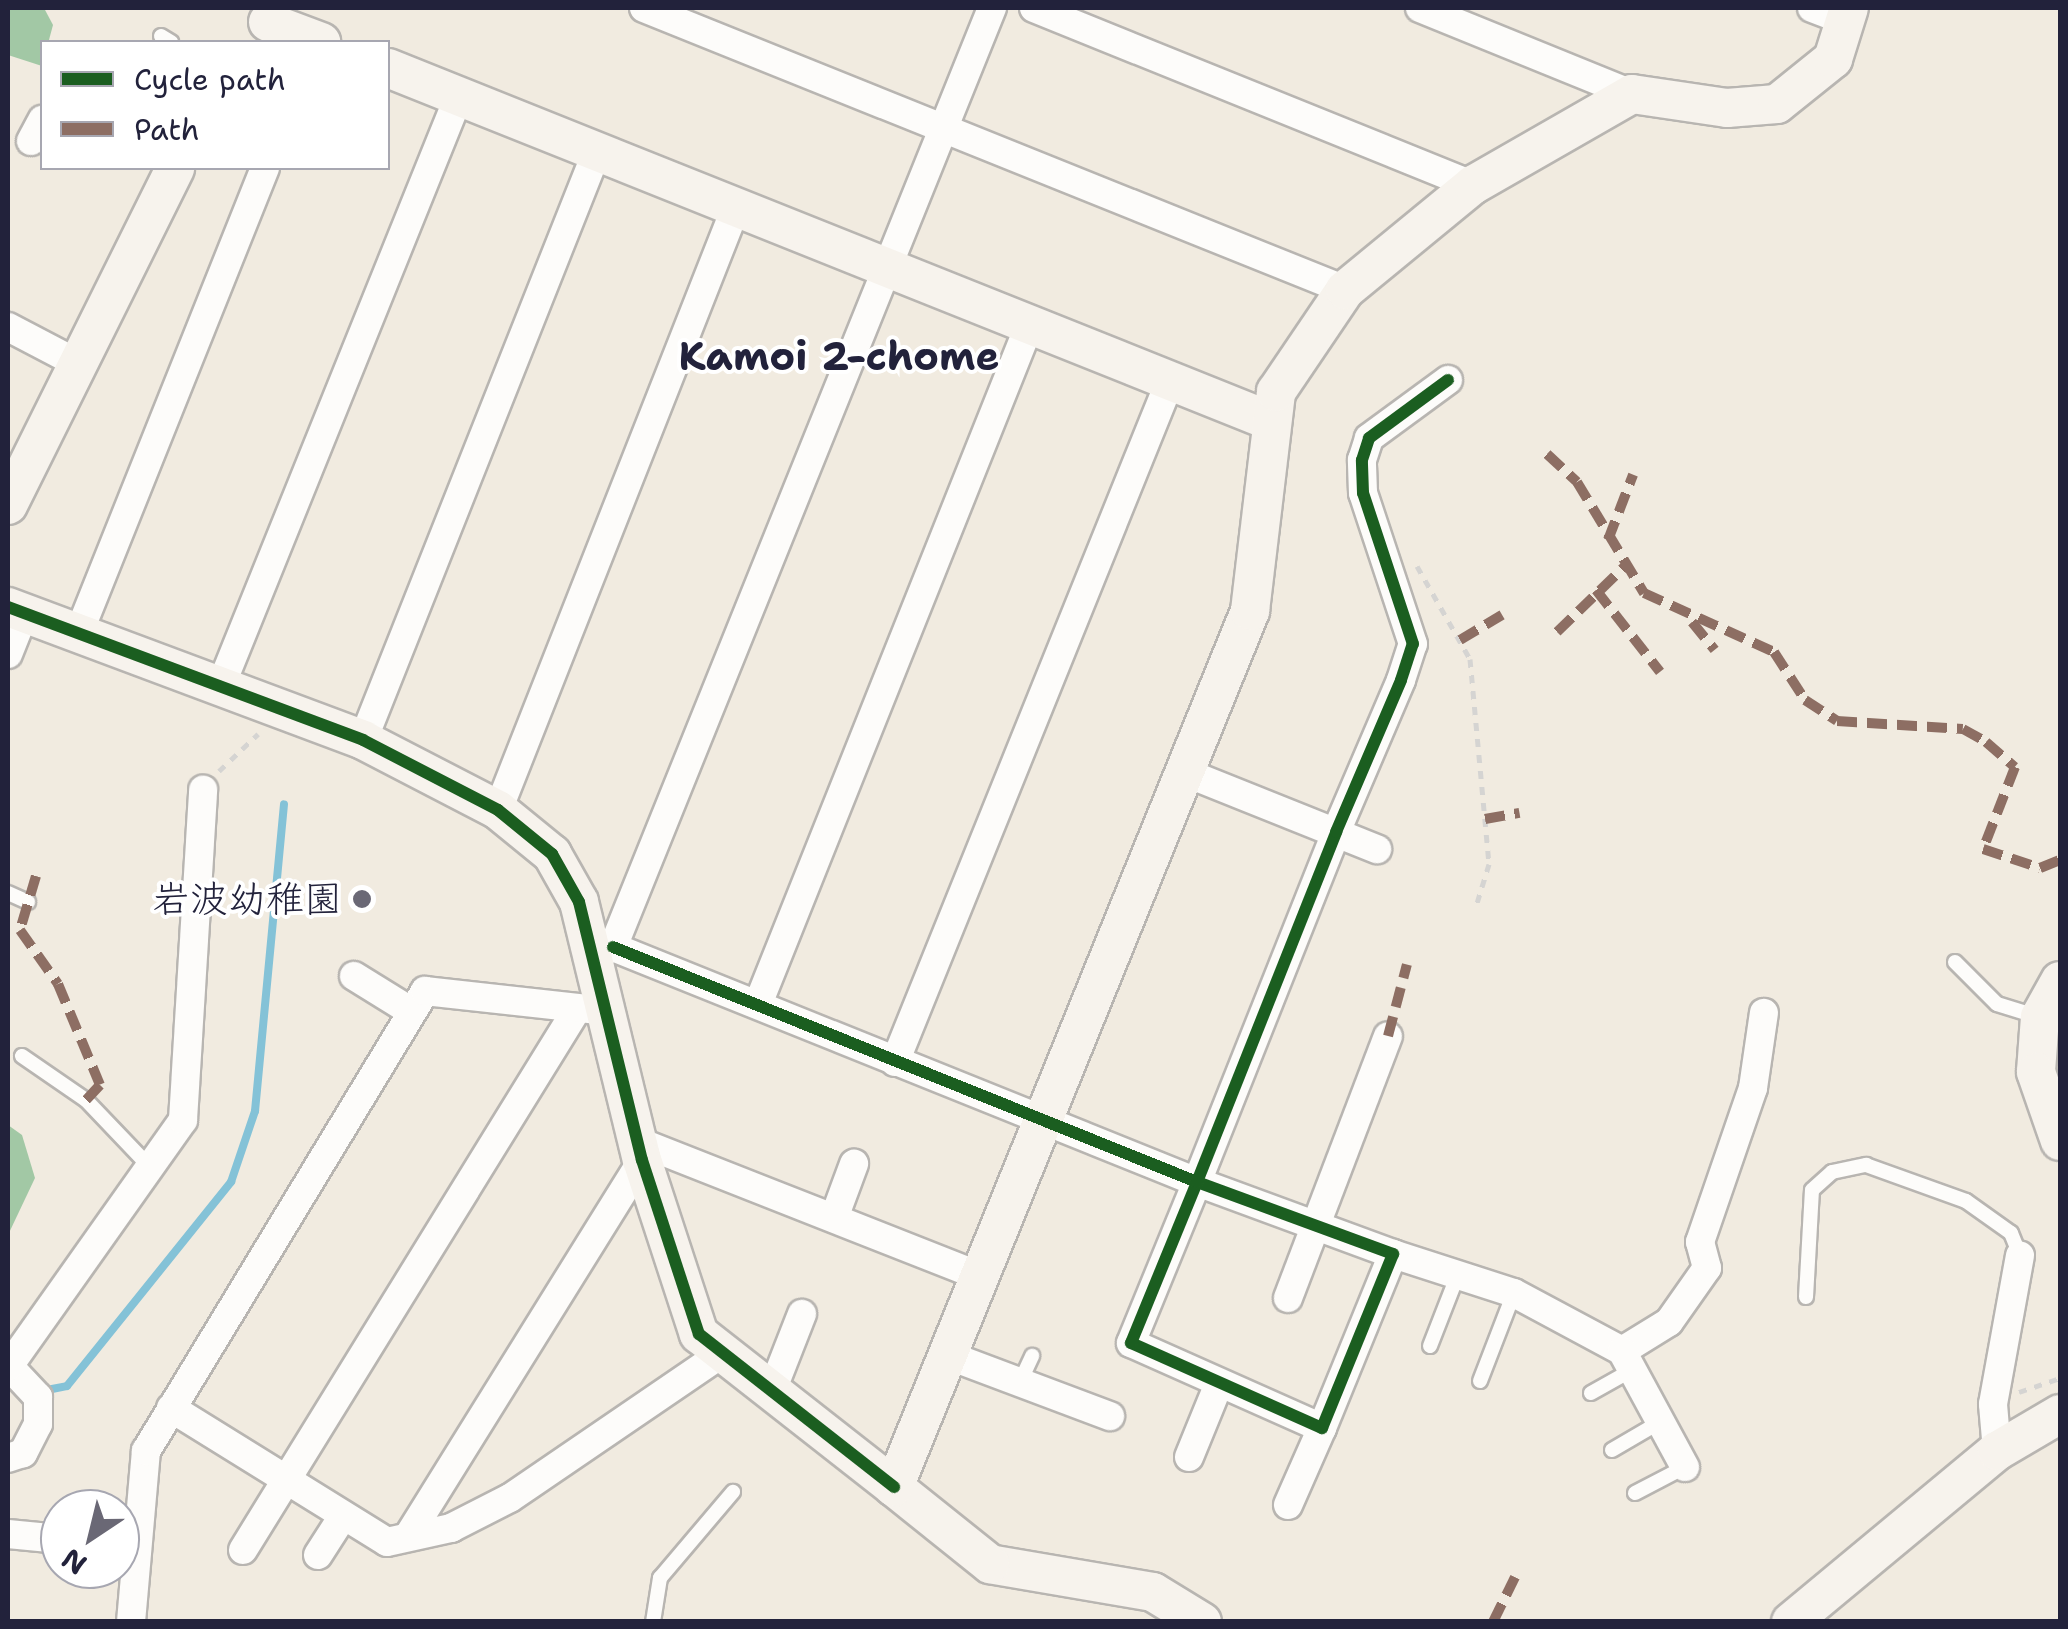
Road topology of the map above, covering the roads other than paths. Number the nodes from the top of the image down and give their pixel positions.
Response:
1 (644, 8) edge
2 (992, 8) edge
3 (1034, 8) edge
4 (1420, 8) edge
5 (1812, 8) edge
6 (1849, 15) edge
7 (267, 24) edge
8 (315, 40) edge
9 (390, 69) edge
10 (1632, 94) junction
11 (459, 96) junction
12 (944, 129) junction
13 (597, 151) junction
14 (170, 170) edge
15 (264, 170) edge
16 (1473, 185) junction
17 (736, 207) junction
18 (888, 268) junction
19 (1345, 290) junction
20 (1029, 326) junction
21 (8, 327) edge
22 (77, 362) junction
23 (1448, 380) dead end
24 (1170, 381) junction
25 (1268, 420) junction
26 (10, 490) edge
27 (16, 611) edge
28 (78, 635) junction
29 (8, 654) edge
30 (220, 688) junction
31 (363, 740) junction
32 (1184, 772) junction
33 (204, 790) road end
34 (498, 810) junction
35 (1336, 832) junction
36 (1377, 848) dead end
37 (8, 893) edge
38 (28, 902) dead end
39 (602, 952) junction
40 (1955, 962) dead end
41 (354, 976) dead end
42 (2060, 981) edge
43 (758, 1004) junction
44 (591, 1010) junction
45 (412, 1012) junction
46 (1764, 1013) dead end
47 (2040, 1017) junction
48 (1388, 1036) dead end
49 (22, 1056) dead end
50 (896, 1062) junction
51 (1047, 1123) junction
52 (2060, 1141) edge
53 (642, 1152) junction
54 (854, 1164) dead end
55 (149, 1166) junction
56 (1197, 1182) junction
57 (834, 1218) junction
58 (1311, 1227) junction
59 (1393, 1254) junction
60 (2020, 1255) joint
61 (1458, 1273) junction
62 (982, 1277) junction
63 (1514, 1294) junction
64 (1806, 1297) dead end
65 (1288, 1298) dead end
66 (802, 1314) dead end
67 (1430, 1346) dead end
68 (720, 1355) junction
69 (950, 1356) junction
70 (1627, 1360) junction
71 (8, 1366) edge
72 (1480, 1381) dead end
73 (1218, 1386) junction
74 (770, 1393) junction
75 (1591, 1393) dead end
76 (171, 1408) junction
77 (2060, 1414) edge
78 (1110, 1416) dead end
79 (1660, 1422) junction
80 (1322, 1428) junction
81 (1612, 1450) dead end
82 (1997, 1452) junction
83 (1189, 1456) dead end
84 (8, 1458) edge
85 (1685, 1467) joint
86 (286, 1479) junction
87 (894, 1486) junction
88 (139, 1489) edge
89 (733, 1492) dead end
90 (1636, 1493) dead end
91 (1288, 1505) dead end
92 (343, 1516) junction
93 (8, 1534) edge
94 (408, 1535) junction
95 (40, 1537) edge
96 (243, 1550) dead end
97 (318, 1555) dead end
98 (130, 1589) edge
99 (131, 1622) edge
100 (653, 1622) edge
101 (1202, 1622) edge
102 (1791, 1622) edge

1 - 12 street
2 - 12 street
3 - 16 street
4 - 10 street
5 - 6 street
6 - 10 street
7 - 8 street
9 - 11 street
10 - 16 street
11 - 13 street
11 - 30 street
12 - 18 street
12 - 19 street
13 - 17 street
13 - 31 street
14 - 22 street
15 - 28 street
16 - 19 street
17 - 18 street
17 - 34 street
18 - 20 street
18 - 39 street
19 - 25 street
20 - 24 street
20 - 43 street
21 - 22 street
22 - 26 street
23 - 35 street
24 - 25 street
24 - 50 street
25 - 32 street
27 - 28 street
27 - 29 street
28 - 30 street
30 - 31 street
31 - 34 street
32 - 35 street
32 - 51 street
33 - 55 street
34 - 39 street
35 - 36 street
35 - 56 street
37 - 38 lane
39 - 43 street
39 - 44 street
40 - 47 lane
41 - 45 street
42 - 47 street
43 - 50 street
44 - 45 street
44 - 53 street
44 - 86 street
45 - 76 street
46 - 70 street
47 - 52 street
48 - 58 street
49 - 55 lane
50 - 51 street
51 - 56 street
51 - 62 street
53 - 57 street
53 - 68 street
53 - 94 street
54 - 57 street
55 - 71 street
56 - 58 street
56 - 73 street
57 - 62 street
58 - 59 street
58 - 65 street
59 - 61 street
59 - 80 street
60 - 64 lane
60 - 82 street
61 - 63 street
61 - 67 lane
62 - 69 street
63 - 70 street
63 - 72 lane
66 - 74 street
68 - 74 street
68 - 94 street
69 - 78 street
69 - 87 street
70 - 75 lane
70 - 79 street
71 - 84 street
73 - 80 street
73 - 83 street
74 - 87 street
76 - 86 street
76 - 88 street
77 - 82 street
79 - 81 lane
79 - 85 street
80 - 91 street
82 - 102 street
85 - 90 lane
86 - 92 street
86 - 96 street
87 - 101 street
89 - 100 lane
92 - 94 street
92 - 97 street
93 - 95 street
98 - 99 street

